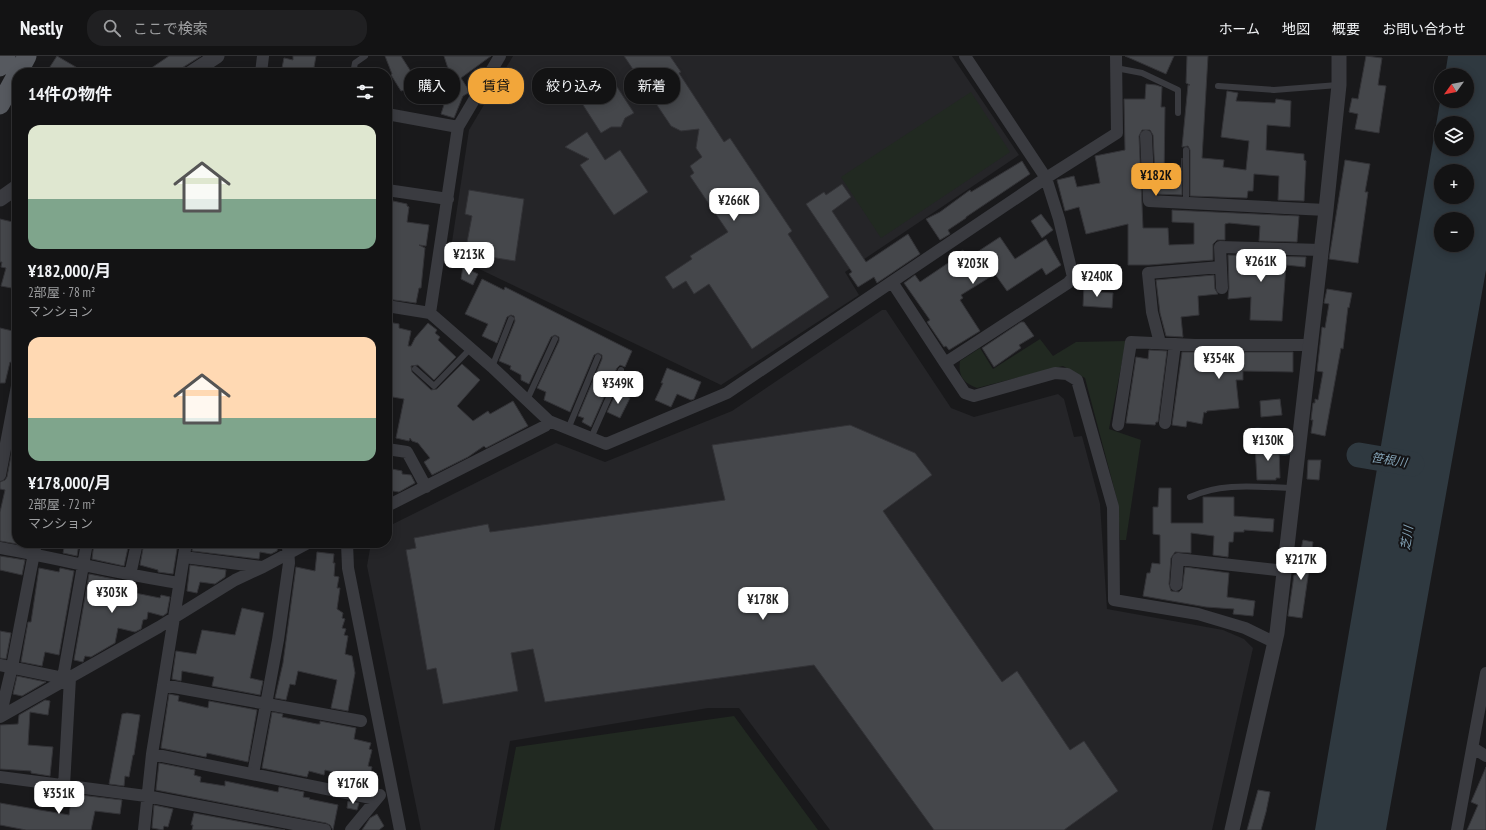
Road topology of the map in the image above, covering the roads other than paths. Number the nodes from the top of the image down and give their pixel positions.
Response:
1 (6, 56) edge
2 (27, 56) edge
3 (217, 56) edge
4 (263, 56) edge
5 (364, 56) edge
6 (500, 56) edge
7 (965, 56) edge
8 (1340, 56) edge
9 (1116, 62) edge
10 (0, 67) edge
11 (20, 68) edge
12 (199, 68) edge
13 (262, 68) edge
14 (354, 68) edge
15 (12, 83) edge
16 (1339, 84) junction
17 (1218, 86) dead end
18 (0, 105) edge
19 (1178, 113) dead end
20 (392, 115) edge
21 (458, 126) junction
22 (1146, 136) dead end
23 (1186, 150) dead end
24 (1046, 178) junction
25 (12, 188) edge
26 (0, 189) edge
27 (12, 191) edge
28 (392, 191) edge
29 (0, 199) edge
30 (448, 199) junction
31 (1186, 203) junction
32 (1326, 210) junction
33 (1321, 250) junction
34 (1221, 267) junction
35 (892, 282) junction
36 (1222, 288) dead end
37 (392, 307) edge
38 (430, 313) junction
39 (511, 319) dead end
40 (555, 339) dead end
41 (1160, 343) junction
42 (1175, 344) junction
43 (1310, 345) junction
44 (471, 348) junction
45 (598, 357) dead end
46 (945, 363) junction
47 (492, 367) junction
48 (415, 369) dead end
49 (621, 370) dead end
50 (527, 400) junction
51 (12, 415) edge
52 (550, 421) junction
53 (1165, 423) dead end
54 (1118, 425) dead end
55 (568, 428) junction
56 (8, 438) edge
57 (591, 438) junction
58 (392, 450) edge
59 (0, 475) edge
60 (426, 487) junction
61 (1294, 488) junction
62 (1190, 497) dead end
63 (392, 504) edge
64 (0, 548) edge
65 (85, 548) edge
66 (136, 548) edge
67 (185, 548) edge
68 (287, 548) edge
69 (288, 548) edge
70 (348, 548) edge
71 (35, 549) edge
72 (184, 557) junction
73 (82, 564) junction
74 (263, 567) junction
75 (1285, 571) junction
76 (130, 575) junction
77 (180, 583) junction
78 (1176, 584) dead end
79 (174, 618) junction
80 (1276, 644) junction
81 (6, 666) edge
82 (1486, 674) edge
83 (65, 680) junction
84 (163, 685) junction
85 (265, 704) junction
86 (0, 717) edge
87 (361, 721) dead end
88 (1472, 748) junction
89 (152, 754) junction
90 (1486, 756) edge
91 (253, 774) junction
92 (0, 777) edge
93 (64, 786) junction
94 (146, 796) junction
95 (144, 830) edge
96 (325, 830) edge
97 (351, 830) edge
98 (400, 830) edge
99 (1232, 830) edge
100 (1457, 830) edge

1 - 10 main road
2 - 11 main road
3 - 12 street
4 - 13 street
5 - 14 lane
6 - 21 street
7 - 24 street
8 - 16 street
9 - 19 lane
9 - 24 street
15 - 18 main road
16 - 17 lane
16 - 32 street
20 - 21 street
21 - 30 street
22 - 31 street
23 - 31 lane
24 - 35 street
24 - 46 street
25 - 26 street
27 - 29 street
28 - 30 street
30 - 38 street
31 - 32 street
32 - 33 street
33 - 34 street
33 - 43 street
34 - 36 street
34 - 41 street
35 - 46 street
35 - 57 street
37 - 38 street
38 - 44 street
39 - 47 lane
40 - 50 lane
41 - 42 street
41 - 54 street
42 - 43 street
42 - 53 street
43 - 61 street
44 - 47 street
44 - 48 lane
45 - 55 lane
46 - 80 street
47 - 50 street
49 - 57 lane
50 - 52 street
51 - 56 street
52 - 55 street
52 - 60 street
55 - 57 street
56 - 59 street
58 - 60 street
60 - 63 street
61 - 62 lane
61 - 75 street
64 - 71 street
65 - 73 street
66 - 76 street
67 - 72 street
68 - 74 street
69 - 85 street
70 - 98 street
71 - 73 street
71 - 81 street
72 - 74 street
72 - 77 street
73 - 76 street
73 - 83 street
74 - 79 street
75 - 78 street
75 - 80 street
76 - 77 street
77 - 79 street
79 - 83 street
79 - 84 street
80 - 99 street
81 - 83 street
81 - 86 street
82 - 88 street
83 - 86 street
83 - 93 street
84 - 85 street
84 - 89 street
85 - 87 street
85 - 91 street
88 - 90 street
88 - 100 street
89 - 91 street
89 - 94 street
91 - 97 street
92 - 93 street
93 - 94 street
94 - 95 street
94 - 96 street

